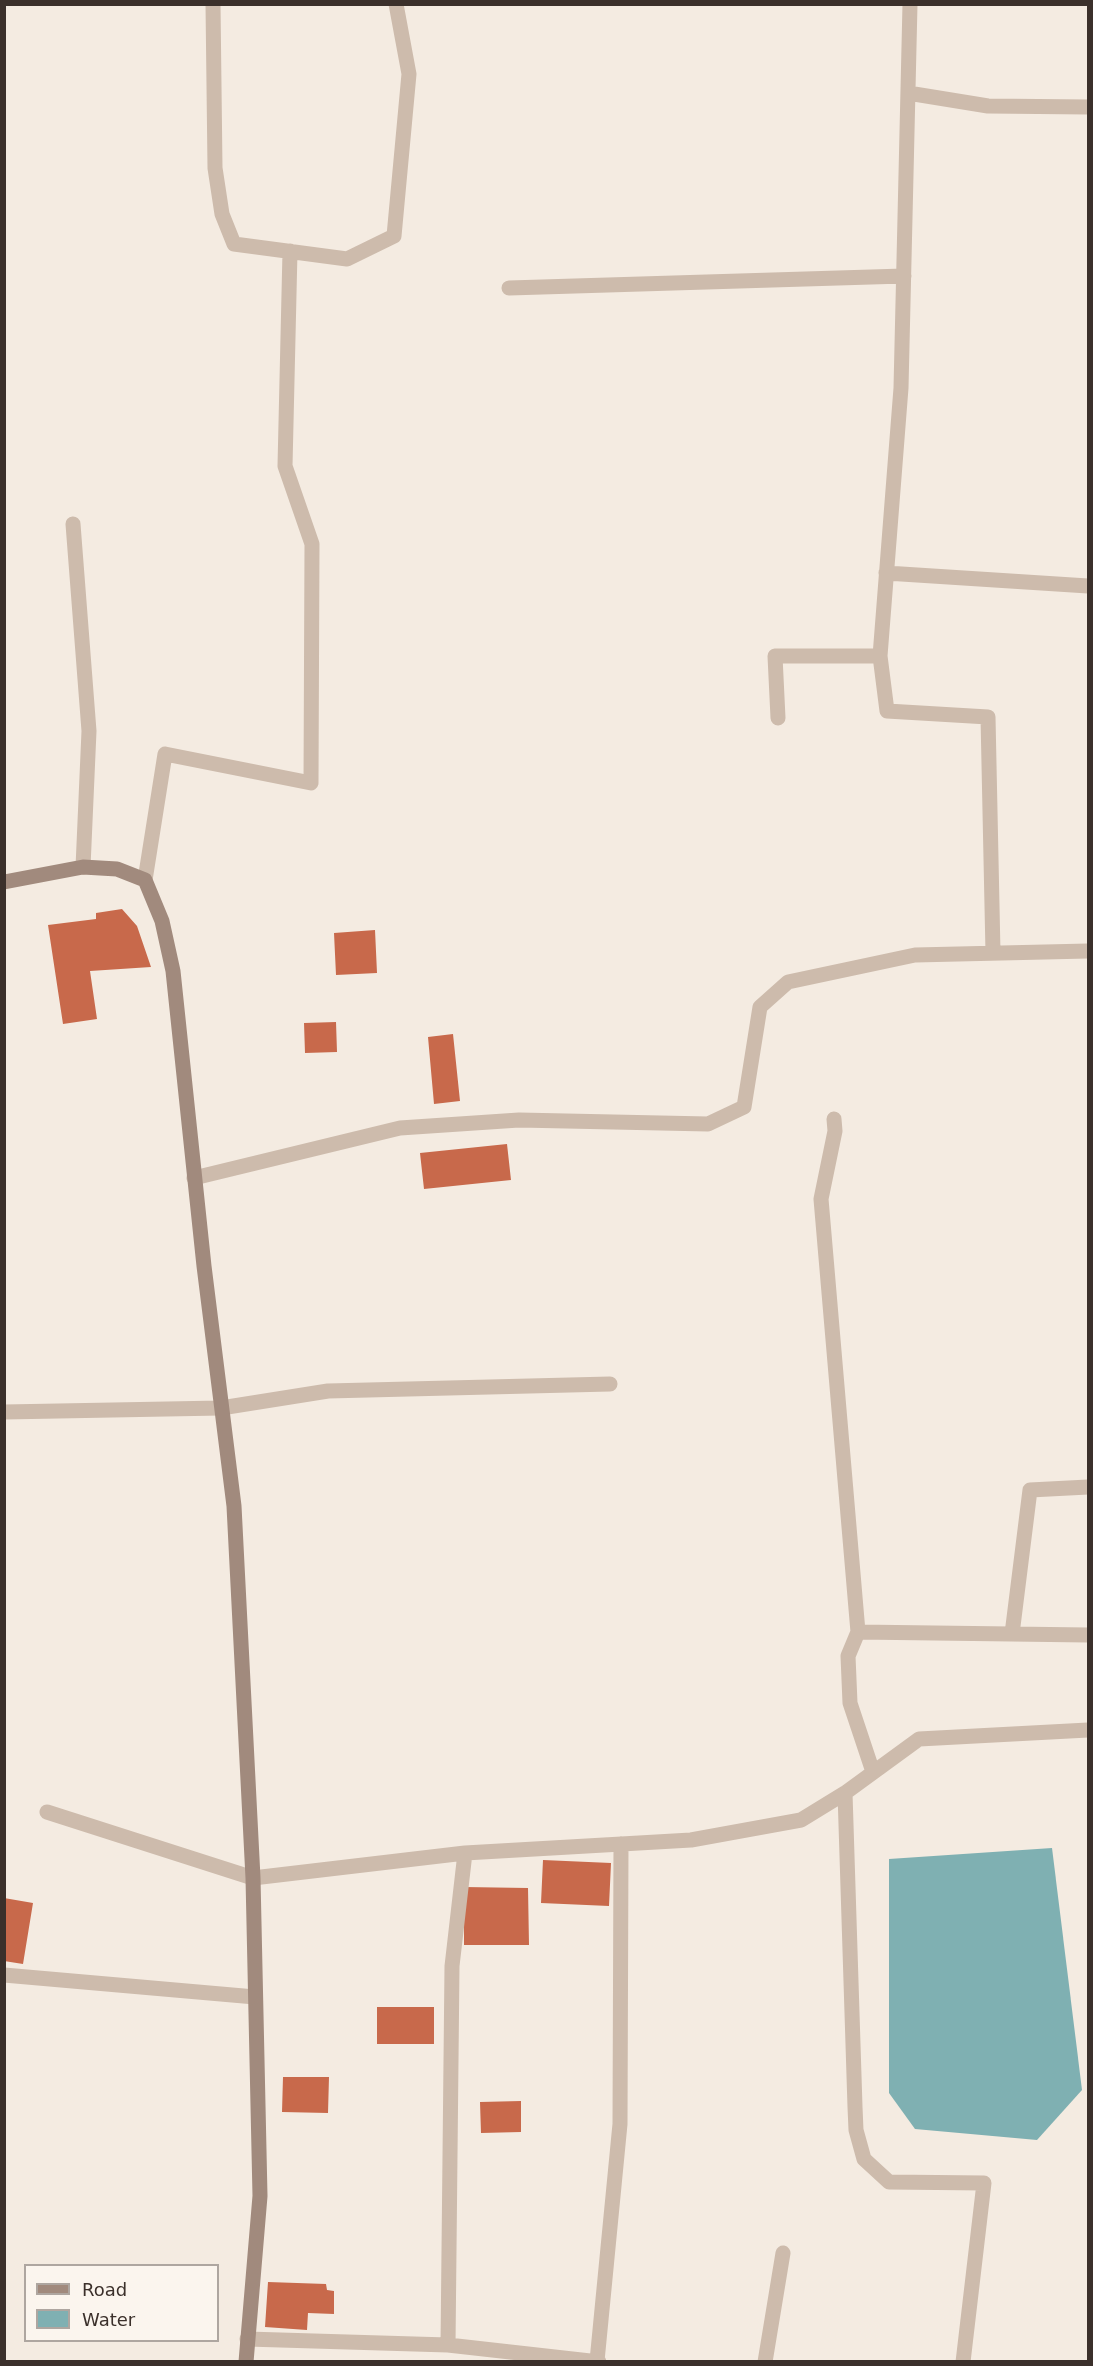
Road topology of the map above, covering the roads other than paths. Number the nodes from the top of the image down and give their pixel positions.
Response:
1 (213, 4) edge
2 (396, 4) edge
3 (910, 4) edge
4 (908, 93) junction
5 (1089, 107) edge
6 (290, 251) junction
7 (904, 276) junction
8 (509, 288) dead end
9 (73, 524) dead end
10 (886, 573) junction
11 (1089, 586) edge
12 (880, 656) junction
13 (778, 718) dead end
14 (83, 867) junction
15 (145, 880) junction
16 (4, 882) edge
17 (1089, 951) edge
18 (993, 953) junction
19 (834, 1119) dead end
20 (194, 1178) junction
21 (610, 1384) dead end
22 (222, 1408) junction
23 (4, 1412) edge
24 (1089, 1487) edge
25 (858, 1632) junction
26 (1012, 1634) junction
27 (1089, 1635) edge
28 (1089, 1730) edge
29 (873, 1772) junction
30 (844, 1793) junction
31 (47, 1812) dead end
32 (621, 1844) junction
33 (465, 1852) junction
34 (253, 1878) junction
35 (4, 1975) edge
36 (255, 1997) junction
37 (783, 2253) dead end
38 (248, 2339) junction
39 (448, 2345) junction
40 (246, 2361) edge
41 (598, 2361) edge
42 (765, 2361) edge
43 (963, 2361) edge

1 - 6 street
2 - 6 street
3 - 4 street
4 - 5 street
4 - 7 street
6 - 15 street
7 - 8 street
7 - 10 street
9 - 14 street
10 - 11 street
10 - 12 street
12 - 13 street
12 - 18 street
14 - 15 street
14 - 16 street
15 - 20 street
17 - 18 street
18 - 20 street
19 - 25 street
20 - 22 street
21 - 22 street
22 - 23 street
22 - 34 street
24 - 26 street
25 - 26 street
25 - 29 street
26 - 27 street
28 - 29 street
29 - 30 street
30 - 32 street
30 - 43 street
31 - 34 street
32 - 33 street
32 - 41 street
33 - 34 street
33 - 39 street
34 - 36 street
35 - 36 street
36 - 38 street
37 - 42 street
38 - 39 street
38 - 40 street
39 - 41 street

